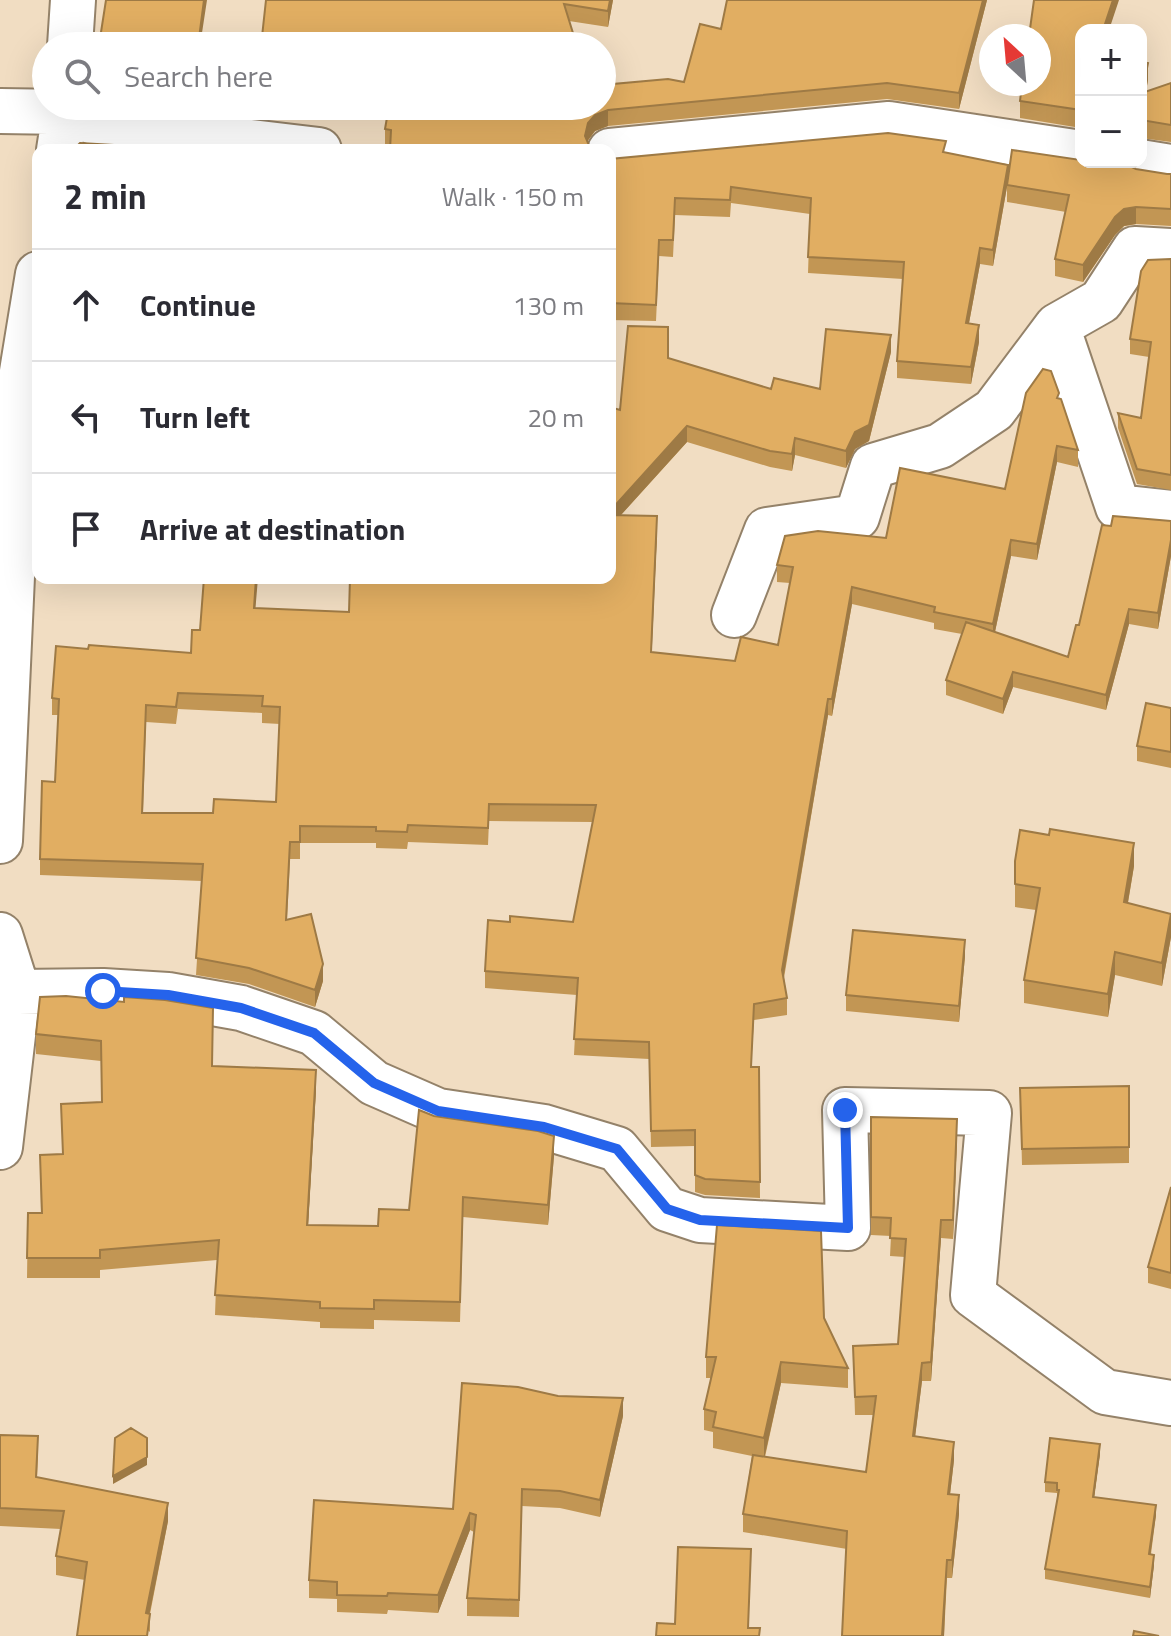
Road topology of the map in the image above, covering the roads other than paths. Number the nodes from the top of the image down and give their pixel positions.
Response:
1 (73, 0) edge
2 (71, 32) edge
3 (0, 111) edge
4 (32, 117) edge
5 (63, 123) edge
6 (267, 144) edge
7 (616, 150) edge
8 (1075, 152) edge
9 (1147, 163) edge
10 (1171, 167) edge
11 (1171, 251) edge
12 (32, 311) edge
13 (1057, 326) junction
14 (1171, 513) edge
15 (734, 615) dead end
16 (0, 841) edge
17 (0, 935) edge
18 (18, 992) junction
19 (0, 1147) edge
20 (1171, 1403) edge

1 - 2 street
3 - 4 street
5 - 6 street
7 - 8 street
9 - 10 street
11 - 13 street
12 - 16 street
13 - 14 street
13 - 15 street
17 - 18 street
18 - 19 street
18 - 20 street

